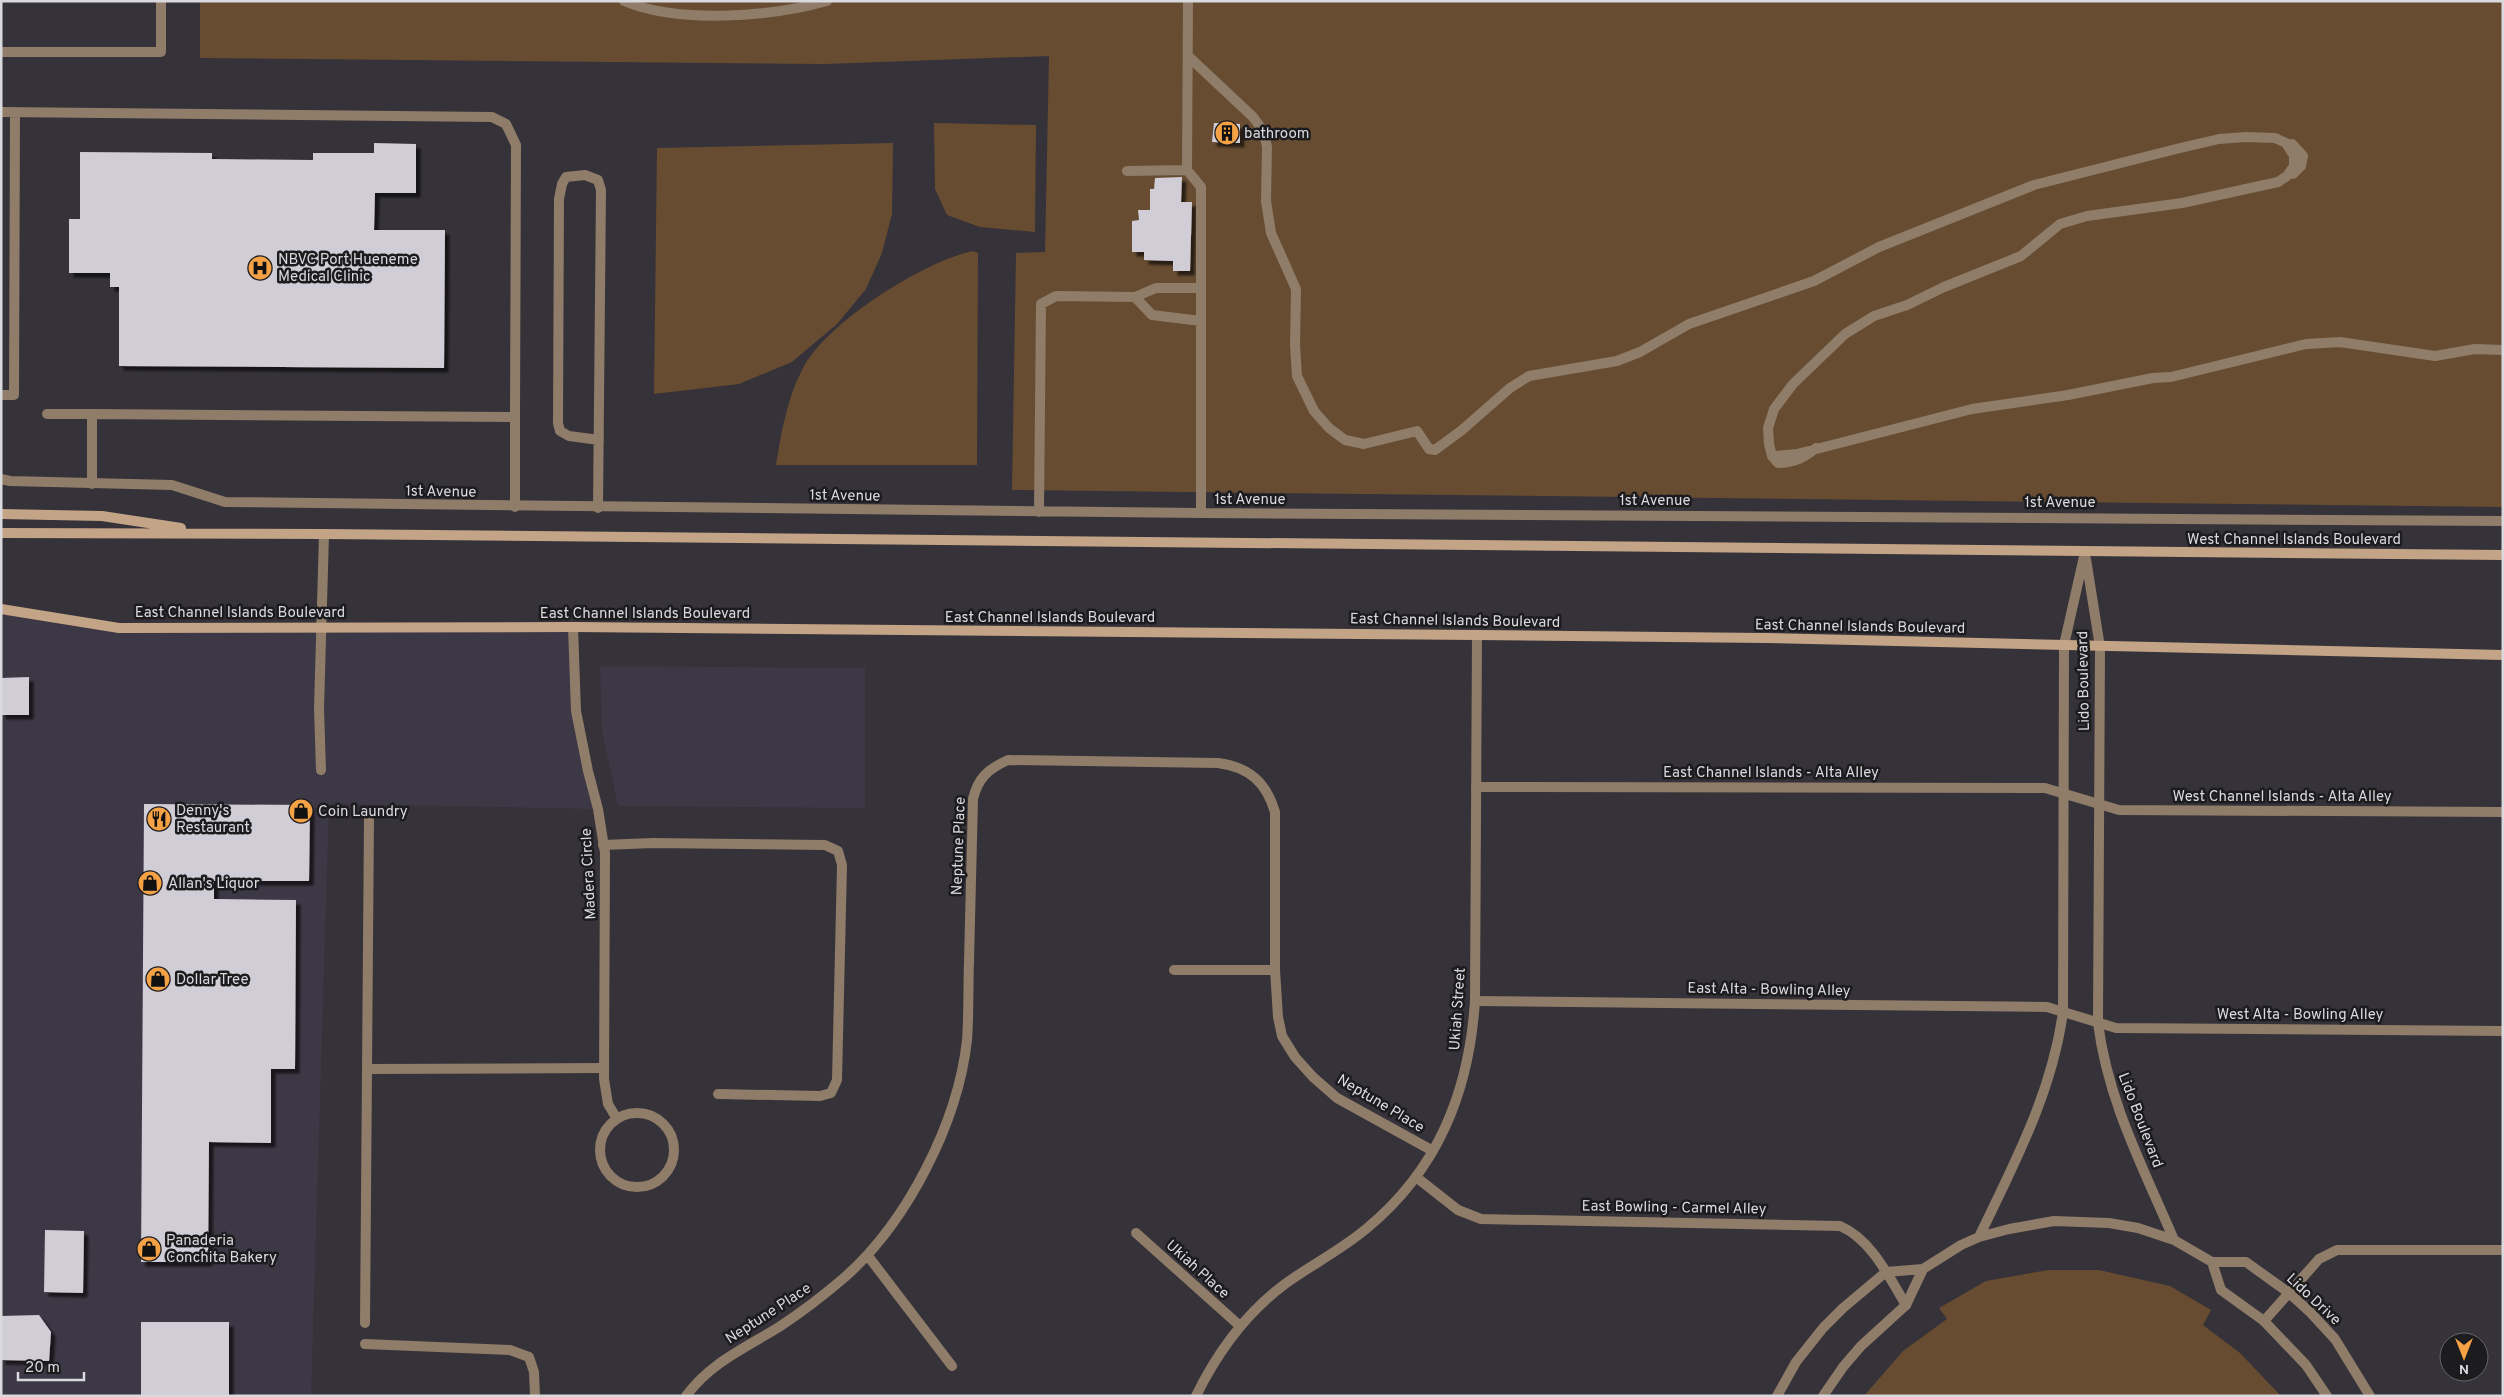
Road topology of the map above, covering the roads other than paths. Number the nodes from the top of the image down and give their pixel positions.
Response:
1 (162, 1) edge
2 (624, 1) edge
3 (827, 1) edge
4 (1188, 1) edge
5 (1, 52) edge
6 (1188, 56) junction
7 (1, 112) edge
8 (15, 112) junction
9 (1187, 170) junction
10 (1127, 171) dead end
11 (1202, 288) junction
12 (1135, 297) junction
13 (1202, 321) junction
14 (2503, 350) edge
15 (1, 395) edge
16 (47, 414) dead end
17 (92, 414) junction
18 (515, 417) junction
19 (599, 440) junction
20 (1, 479) edge
21 (92, 484) junction
22 (515, 507) junction
23 (598, 508) junction
24 (1039, 512) junction
25 (1202, 513) junction
26 (1, 514) edge
27 (2503, 521) edge
28 (1, 533) edge
29 (214, 533) junction
30 (324, 534) junction
31 (2085, 552) junction
32 (2503, 555) edge
33 (1, 609) edge
34 (322, 626) junction
35 (573, 627) junction
36 (1476, 635) junction
37 (2064, 645) junction
38 (2100, 646) junction
39 (2503, 655) edge
40 (321, 770) dead end
41 (1476, 787) junction
42 (2064, 794) junction
43 (2098, 805) junction
44 (2503, 812) edge
45 (369, 817) dead end
46 (603, 845) junction
47 (1174, 970) dead end
48 (1276, 970) junction
49 (1475, 1001) junction
50 (2063, 1012) junction
51 (2098, 1023) junction
52 (2503, 1031) edge
53 (604, 1068) junction
54 (367, 1069) junction
55 (718, 1094) dead end
56 (617, 1119) junction
57 (1434, 1151) junction
58 (1416, 1177) junction
59 (1136, 1233) dead end
60 (1979, 1237) junction
61 (2174, 1240) junction
62 (2503, 1250) edge
63 (868, 1256) junction
64 (2212, 1262) junction
65 (1923, 1269) junction
66 (1886, 1272) junction
67 (2289, 1293) junction
68 (1906, 1305) junction
69 (2264, 1321) junction
70 (365, 1323) dead end
71 (1240, 1326) junction
72 (365, 1344) dead end
73 (952, 1366) dead end
74 (535, 1396) edge
75 (686, 1396) edge
76 (1196, 1396) edge
77 (1777, 1396) edge
78 (1823, 1396) edge
79 (2327, 1396) edge
80 (2370, 1396) edge

1 - 5 street
2 - 3 street
4 - 6 street
6 - 9 street
6 - 14 street
7 - 8 street
8 - 15 street
8 - 18 street
9 - 10 street
9 - 11 street
11 - 12 street
11 - 13 street
12 - 13 street
12 - 24 street
13 - 25 street
16 - 17 street
17 - 18 street
17 - 21 street
18 - 22 street
19 - 19 street
19 - 23 street
20 - 21 street, 1st Avenue
21 - 22 street, 1st Avenue
22 - 23 street, 1st Avenue
23 - 24 street, 1st Avenue
24 - 25 street, 1st Avenue
25 - 27 street, 1st Avenue
26 - 29 main road
28 - 29 main road
29 - 30 main road
30 - 31 main road
30 - 34 street
31 - 32 main road, West Channel Islands Boulevard
31 - 37 street, Lido Boulevard
31 - 38 street, Lido Boulevard
33 - 34 main road, East Channel Islands Boulevard
34 - 35 main road, East Channel Islands Boulevard
34 - 40 street
35 - 36 main road, East Channel Islands Boulevard
35 - 46 street, Madera Circle
36 - 37 main road, East Channel Islands Boulevard
36 - 41 street, Ukiah Street
37 - 38 main road, East Channel Islands Boulevard
37 - 42 street, Lido Boulevard
38 - 39 main road
38 - 43 street, Lido Boulevard
41 - 42 street, East Channel Islands - Alta Alley
41 - 49 street, Ukiah Street
42 - 43 street, West Channel Islands - Alta Alley
42 - 50 street, Lido Boulevard
43 - 44 street, West Channel Islands - Alta Alley
43 - 51 street, Lido Boulevard
45 - 54 street
46 - 53 street, Madera Circle
46 - 55 street
47 - 48 street
48 - 57 street, Neptune Place
48 - 63 street, Neptune Place
49 - 50 street, East Alta - Bowling Alley
49 - 57 street, Ukiah Street
50 - 51 street, East Alta - Bowling Alley
50 - 60 street, Lido Boulevard
51 - 52 street, West Alta - Bowling Alley
51 - 61 street, Lido Boulevard
53 - 54 street
53 - 56 street, Madera Circle
54 - 70 street
56 - 56 street
57 - 58 street, Ukiah Street
58 - 66 street, East Bowling - Carmel Alley
58 - 71 street, Ukiah Street
59 - 71 street, Ukiah Place
60 - 61 street
60 - 65 street
61 - 64 street
62 - 67 street
63 - 73 street
63 - 75 street, Neptune Place
64 - 67 street, Lido Drive
64 - 69 street
65 - 66 street
65 - 68 street
66 - 68 street, East Bowling - Carmel Alley
66 - 77 street
67 - 69 street
67 - 80 street, Lido Drive
68 - 78 street
69 - 79 street
71 - 76 street, Ukiah Street
72 - 74 street

